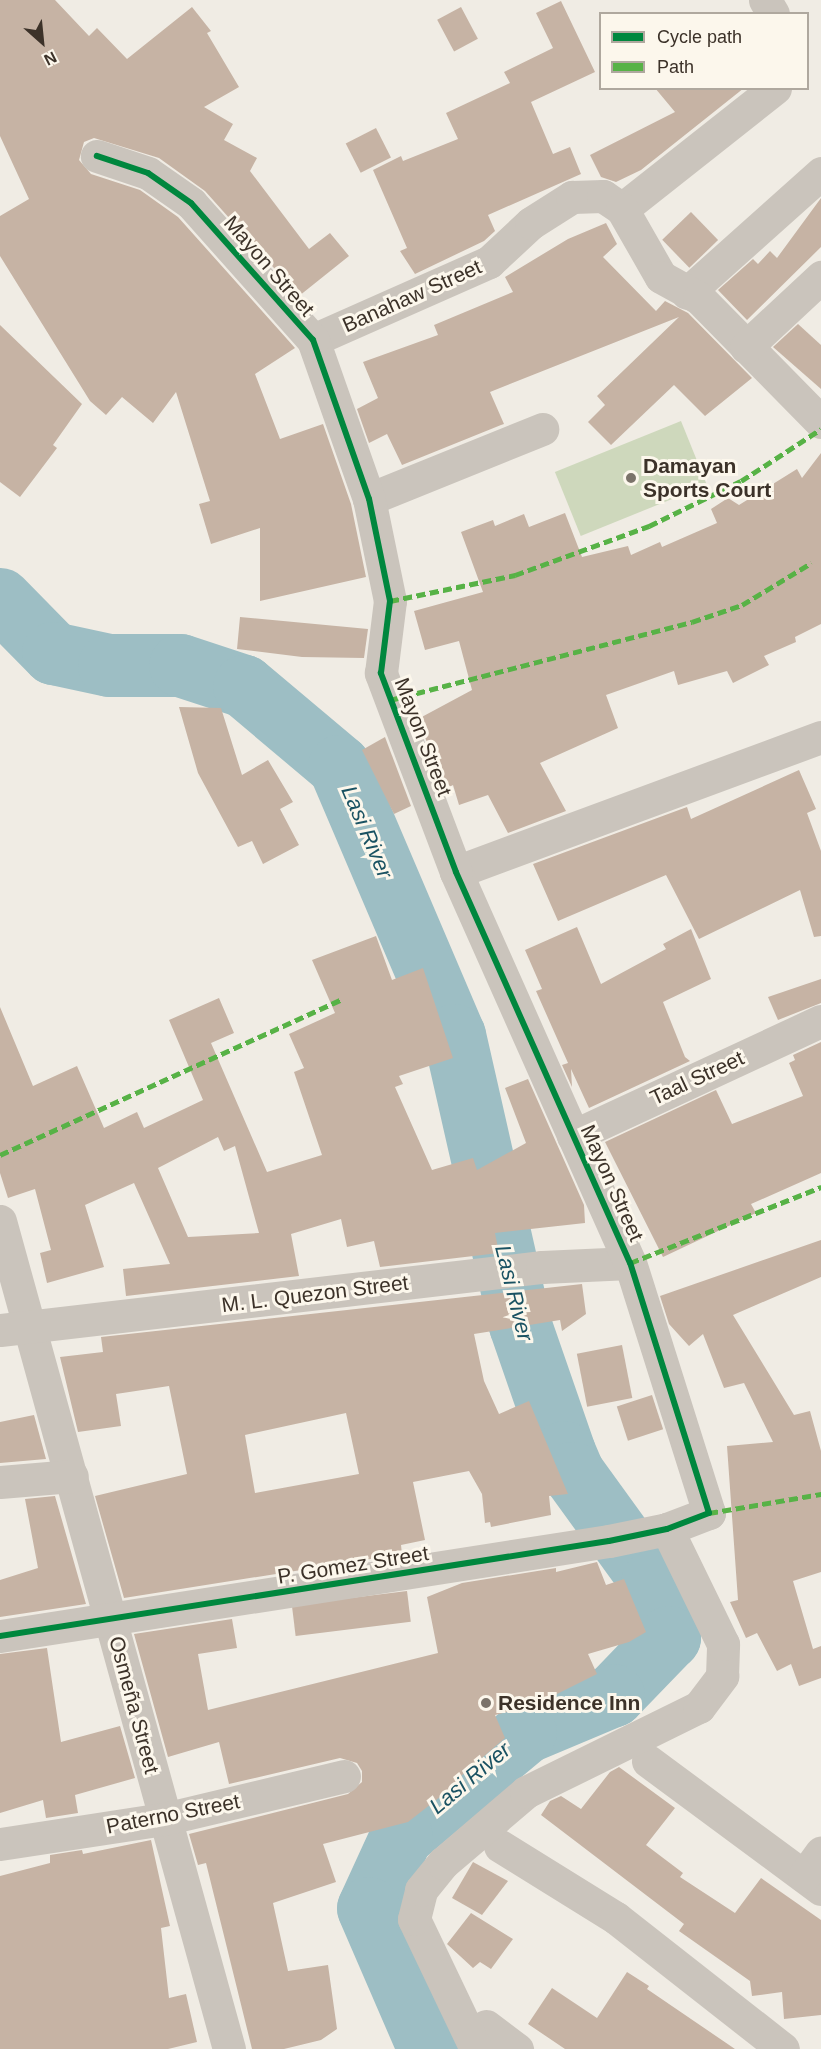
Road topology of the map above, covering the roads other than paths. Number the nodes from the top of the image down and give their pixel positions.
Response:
1 (772, 90) edge
2 (97, 156) dead end
3 (821, 173) edge
4 (622, 209) junction
5 (821, 277) edge
6 (687, 293) junction
7 (313, 340) junction
8 (746, 347) junction
9 (821, 422) edge
10 (542, 429) dead end
11 (369, 499) junction
12 (821, 737) edge
13 (456, 872) junction
14 (821, 1021) edge
15 (573, 1136) junction
16 (0, 1221) edge
17 (630, 1263) junction
18 (16, 1329) edge
19 (72, 1476) junction
20 (0, 1482) edge
21 (709, 1513) joint
22 (639, 1535) junction
23 (111, 1620) junction
24 (0, 1636) edge
25 (648, 1761) dead end
26 (344, 1776) dead end
27 (164, 1819) junction
28 (0, 1844) edge
29 (500, 1846) dead end
30 (815, 1873) edge
31 (481, 2038) edge
32 (229, 2049) edge
33 (517, 2049) edge
34 (783, 2049) edge

1 - 4 street
2 - 7 street, Mayon Street
3 - 6 street
4 - 6 street
4 - 7 street, Banahaw Street
5 - 8 street
6 - 8 street
7 - 11 street, Mayon Street
8 - 9 street
10 - 11 street
11 - 13 street, Mayon Street
12 - 13 street
13 - 15 street, Mayon Street
14 - 15 street, Taal Street
15 - 17 street, Mayon Street
16 - 18 street, Osmeña Street
17 - 18 street, M. L. Quezon Street
17 - 21 street, Mayon Street
18 - 19 street, Osmeña Street
19 - 20 street
19 - 23 street, Osmeña Street
21 - 22 street, P. Gomez Street
22 - 23 street, P. Gomez Street
22 - 31 street
23 - 24 street, P. Gomez Street
23 - 27 street, Osmeña Street
25 - 30 street
26 - 27 street, Paterno Street
27 - 28 street, Paterno Street
27 - 32 street, Osmeña Street
29 - 34 street
31 - 33 street

